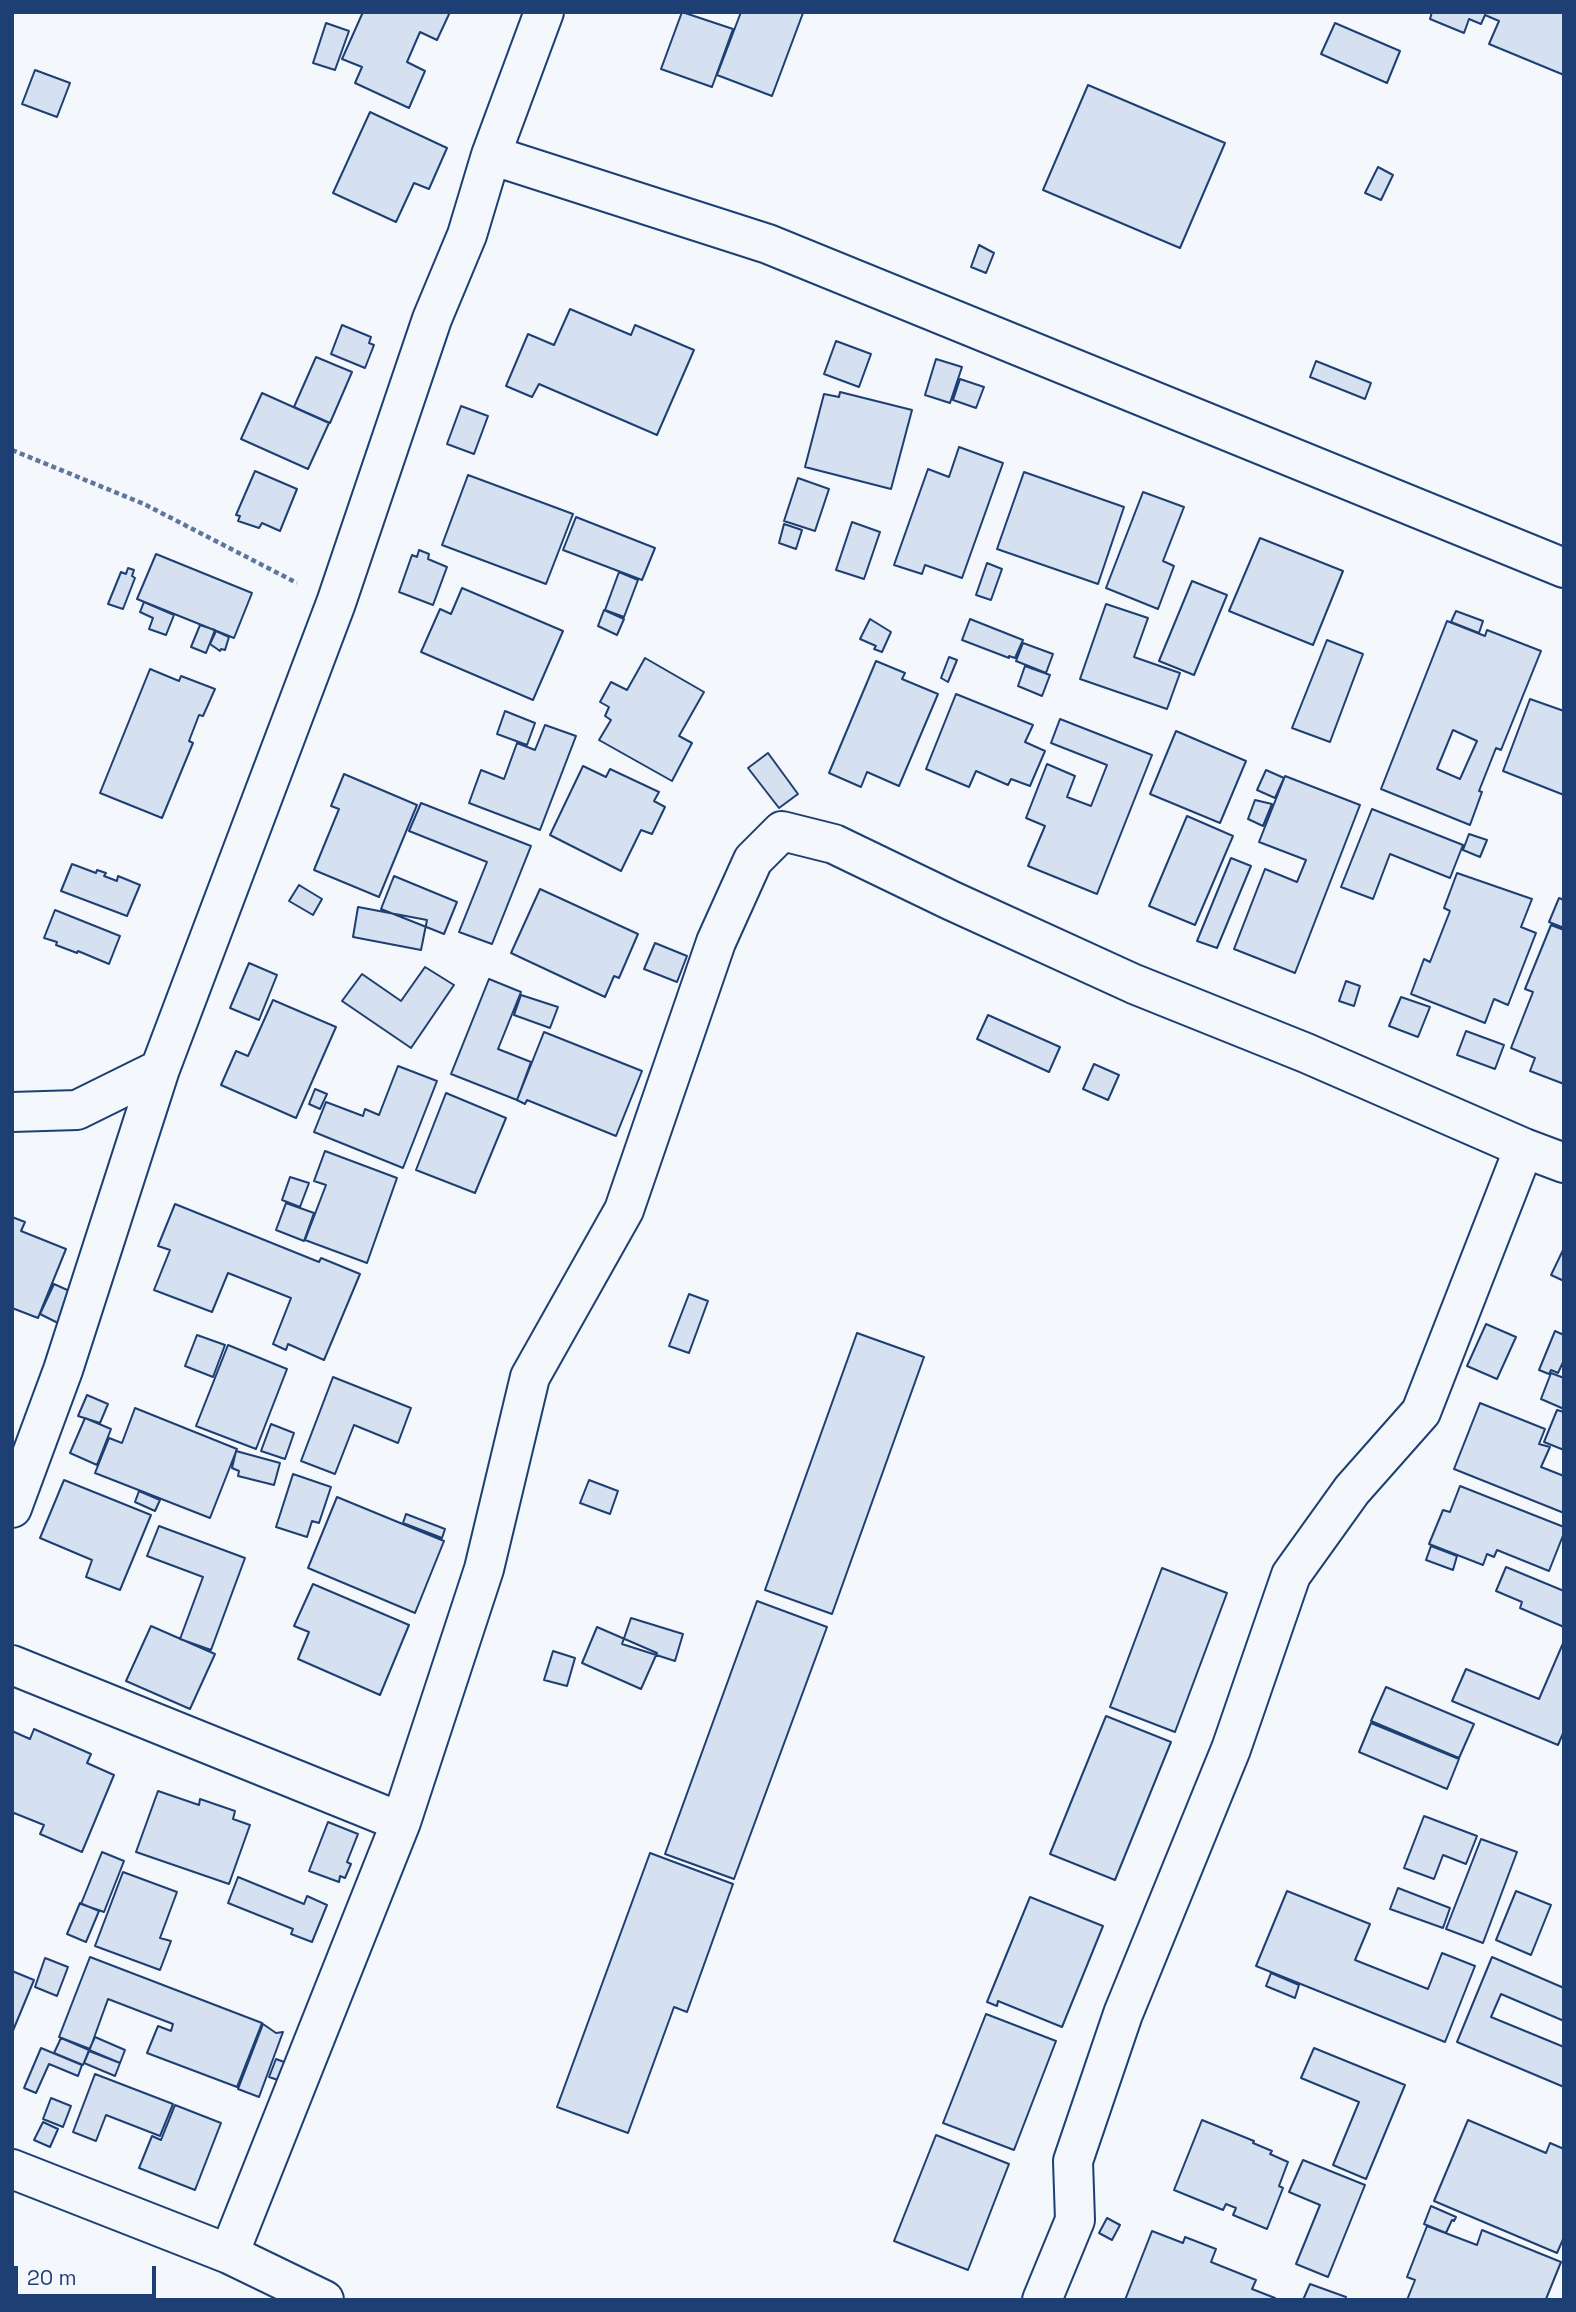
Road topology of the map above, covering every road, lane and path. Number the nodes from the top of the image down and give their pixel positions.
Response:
1 (544, 12) edge
2 (491, 155) junction
3 (12, 450) edge
4 (1564, 568) edge
5 (336, 603) junction
6 (160, 1069) junction
7 (12, 1112) edge
8 (1524, 1148) junction
9 (1564, 1163) edge
10 (12, 1508) edge
11 (12, 1665) edge
12 (401, 1822) junction
13 (12, 2169) edge
14 (229, 2255) junction
15 (324, 2300) edge
16 (1042, 2300) edge

1 - 2 street
2 - 4 street
2 - 5 street
3 - 5 path
5 - 6 street
6 - 7 street
6 - 10 street
8 - 9 street
8 - 12 street
8 - 16 street
11 - 12 street
12 - 14 street
13 - 14 street
14 - 15 street

